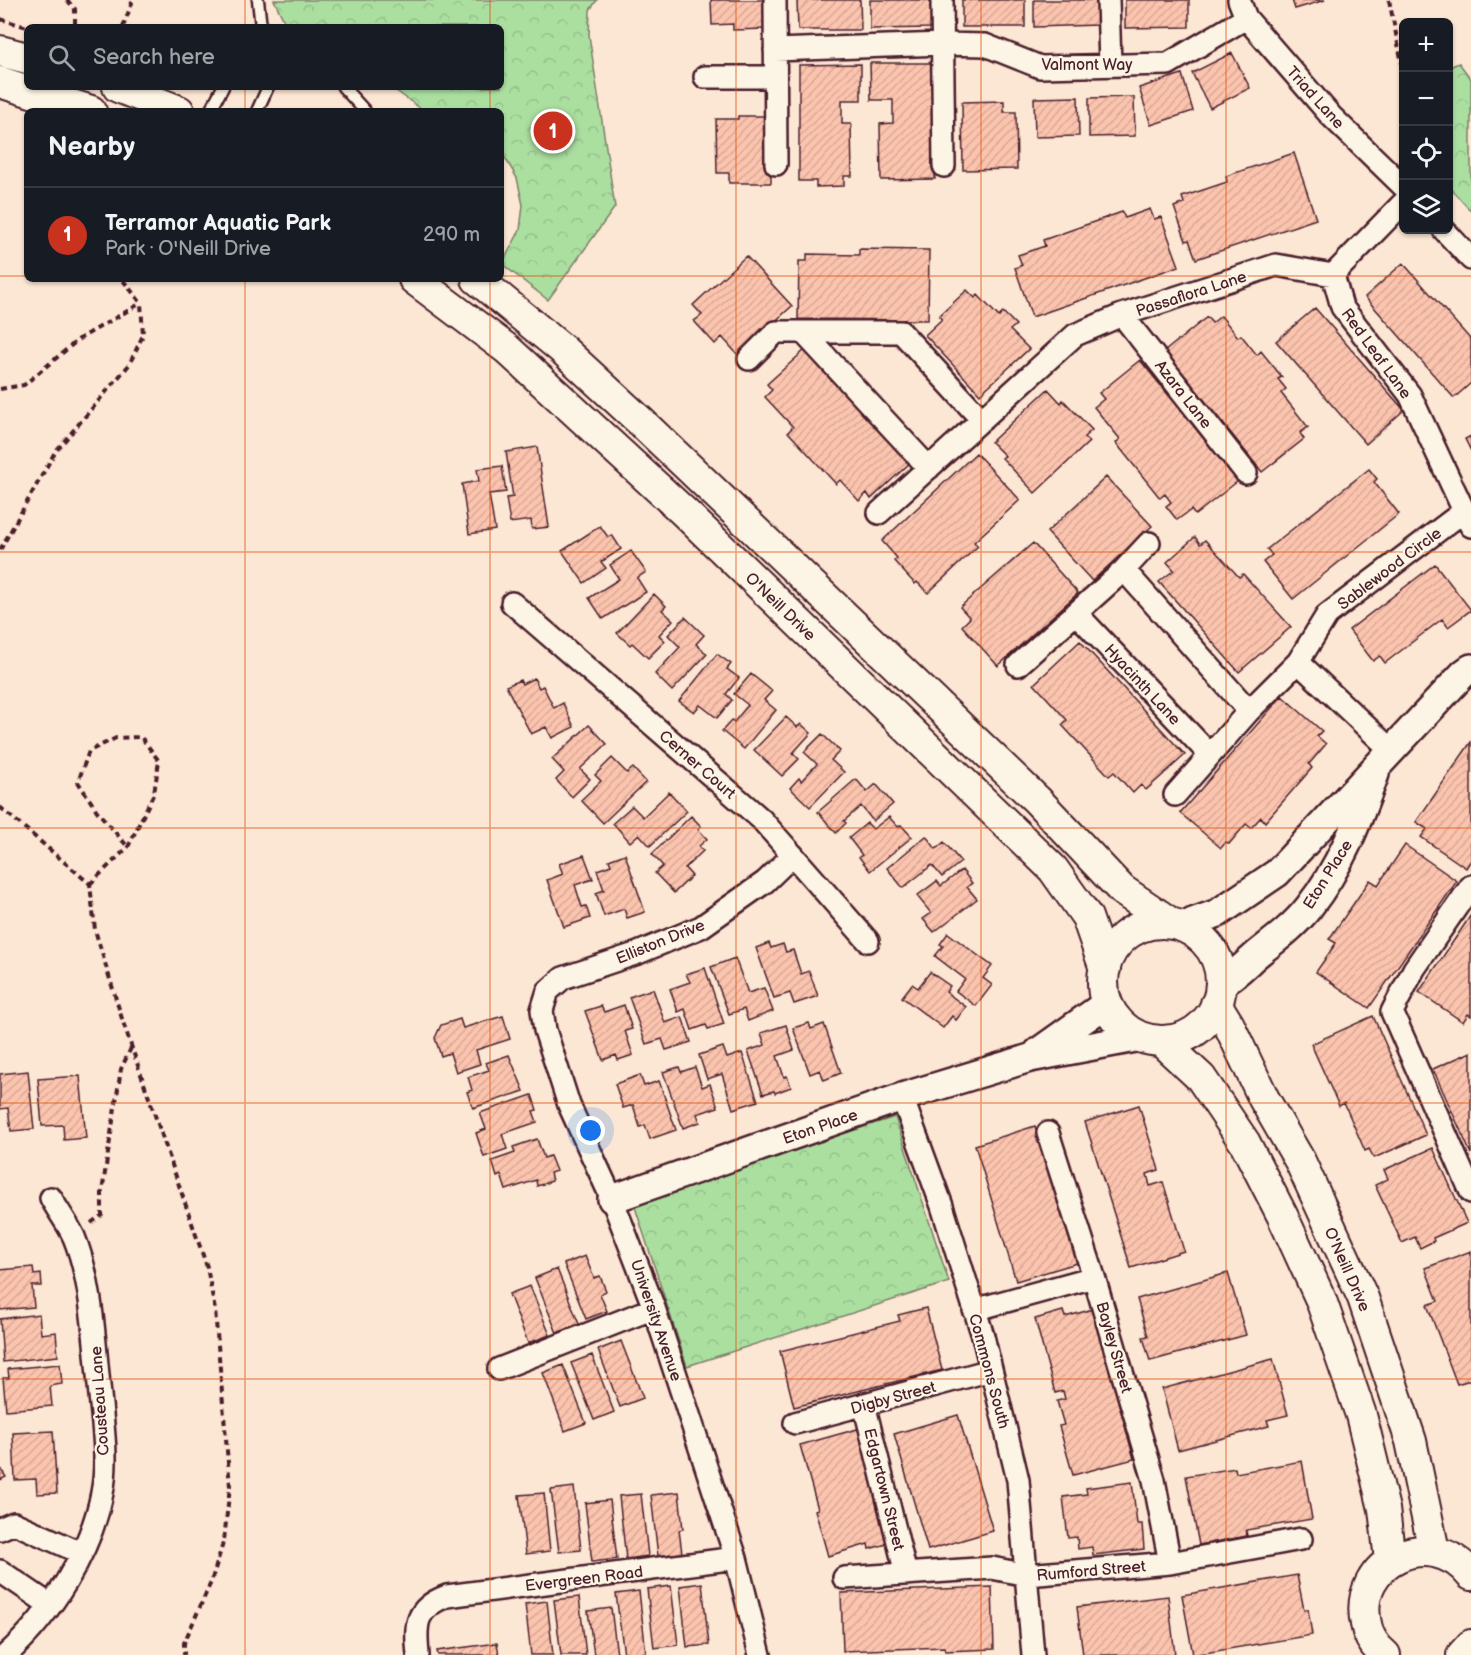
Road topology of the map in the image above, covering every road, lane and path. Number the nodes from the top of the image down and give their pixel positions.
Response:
1 (67, 0) edge
2 (133, 0) edge
3 (258, 0) edge
4 (775, 0) edge
5 (942, 0) edge
6 (1108, 0) edge
7 (1389, 0) edge
8 (1243, 9) edge
9 (0, 19) edge
10 (75, 24) edge
11 (124, 24) edge
12 (261, 24) edge
13 (24, 26) edge
14 (943, 44) junction
15 (775, 50) junction
16 (0, 51) edge
17 (24, 57) edge
18 (1110, 65) junction
19 (1404, 72) edge
20 (705, 77) dead end
21 (775, 77) junction
22 (0, 81) edge
23 (24, 89) edge
24 (27, 90) edge
25 (126, 90) edge
26 (221, 90) edge
27 (267, 90) edge
28 (346, 90) edge
29 (82, 108) edge
30 (171, 108) edge
31 (212, 108) edge
32 (258, 108) edge
33 (362, 108) edge
34 (776, 164) dead end
35 (944, 166) dead end
36 (1399, 182) edge
37 (1399, 207) edge
38 (1448, 234) edge
39 (1471, 259) edge
40 (1333, 275) junction
41 (124, 282) edge
42 (418, 282) edge
43 (481, 282) edge
44 (141, 303) junction
45 (1122, 315) junction
46 (803, 332) junction
47 (749, 359) dead end
48 (0, 389) edge
49 (982, 420) junction
50 (929, 468) junction
51 (1246, 473) dead end
52 (879, 513) dead end
53 (1468, 519) edge
54 (1149, 543) dead end
55 (0, 550) edge
56 (1124, 570) junction
57 (512, 603) dead end
58 (1076, 613) junction
59 (1298, 662) junction
60 (1018, 665) dead end
61 (1471, 668) edge
62 (1249, 711) junction
63 (1210, 754) junction
64 (1384, 759) junction
65 (1175, 795) dead end
66 (0, 807) edge
67 (128, 847) junction
68 (794, 855) junction
69 (90, 884) junction
70 (1471, 886) edge
71 (1178, 926) junction
72 (868, 941) dead end
73 (1105, 969) junction
74 (548, 991) joint
75 (1219, 993) junction
76 (1107, 1004) junction
77 (1151, 1039) junction
78 (131, 1047) junction
79 (1030, 1058) junction
80 (902, 1097) junction
81 (1048, 1133) dead end
82 (1471, 1192) edge
83 (51, 1198) dead end
84 (612, 1199) junction
85 (73, 1237) junction
86 (1094, 1277) junction
87 (654, 1308) junction
88 (974, 1310) junction
89 (498, 1369) dead end
90 (991, 1371) junction
91 (864, 1404) junction
92 (795, 1423) dead end
93 (0, 1528) edge
94 (1301, 1539) dead end
95 (1434, 1551) junction
96 (81, 1553) junction
97 (736, 1558) junction
98 (1390, 1560) junction
99 (1170, 1563) junction
100 (1469, 1569) edge
101 (0, 1571) edge
102 (906, 1574) junction
103 (1027, 1575) junction
104 (843, 1578) dead end
105 (50, 1605) junction
106 (6, 1655) edge
107 (184, 1655) edge
108 (418, 1655) edge
109 (760, 1655) edge
110 (1033, 1655) edge
111 (1385, 1655) edge

1 - 10 path
2 - 11 path
3 - 12 lane
4 - 15 street
5 - 14 street
6 - 18 street
7 - 19 path
8 - 18 street, Valmont Way
8 - 36 street, Triad Lane
9 - 13 path
14 - 15 street, Valmont Way
14 - 18 street, Valmont Way
14 - 35 street
15 - 21 street
16 - 17 main road
20 - 21 street
21 - 34 street
22 - 23 main road
24 - 29 main road
25 - 30 main road
26 - 31 lane
27 - 32 lane
28 - 33 lane
37 - 40 street
38 - 39 street
40 - 45 street, Passaflora Lane
40 - 53 street, Red Leaf Lane
41 - 44 path
42 - 73 main road, O'Neill Drive
43 - 71 main road, O'Neill Drive
44 - 48 path
44 - 55 path
45 - 49 street, Passaflora Lane
45 - 51 street, Azara Lane
46 - 47 street
46 - 49 street
46 - 50 street
49 - 50 street, Passaflora Lane
50 - 52 street, Passaflora Lane
53 - 59 street, Sablewood Circle
54 - 56 street
56 - 58 street
56 - 62 street
57 - 68 street, Cerner Court
58 - 60 street
58 - 63 street, Hyacinth Lane
59 - 62 street, Sablewood Circle
59 - 64 street
61 - 64 street, Eton Place
62 - 63 street, Sablewood Circle
63 - 65 street, Sablewood Circle
64 - 71 street, Eton Place
64 - 75 street, Eton Place
66 - 69 path
67 - 67 path
67 - 69 path
68 - 72 street, Cerner Court
68 - 74 street, Elliston Drive
69 - 78 path
70 - 82 street
71 - 73 main road
71 - 75 main road, O'Neill Drive
73 - 76 main road, O'Neill Drive
74 - 84 street, University Avenue
75 - 77 main road
75 - 95 main road, O'Neill Drive
76 - 77 main road
76 - 79 street, Eton Place
77 - 79 street, Eton Place
77 - 98 main road
78 - 85 path
78 - 107 path
79 - 80 street, Eton Place
80 - 84 street, Eton Place
80 - 88 street, Commons South
81 - 86 street, Bayley Street
83 - 85 street, Cousteau Lane
84 - 87 street, University Avenue
85 - 96 street, Cousteau Lane
86 - 88 street
86 - 99 street, Bayley Street
87 - 89 street
87 - 97 street, University Avenue
88 - 90 street, Commons South
90 - 91 street, Digby Street
90 - 103 street, Commons South
91 - 92 street, Digby Street
91 - 102 street, Edgartown Street
93 - 96 street
94 - 99 street, Rumford Street
95 - 98 main road
95 - 100 main road
96 - 105 street, Cousteau Lane
97 - 108 street, Evergreen Road
97 - 109 street, University Avenue
98 - 111 main road
99 - 103 street, Rumford Street
101 - 105 street
102 - 103 street, Rumford Street
102 - 104 street, Rumford Street
103 - 110 street, Commons South
105 - 106 street, Cousteau Lane

